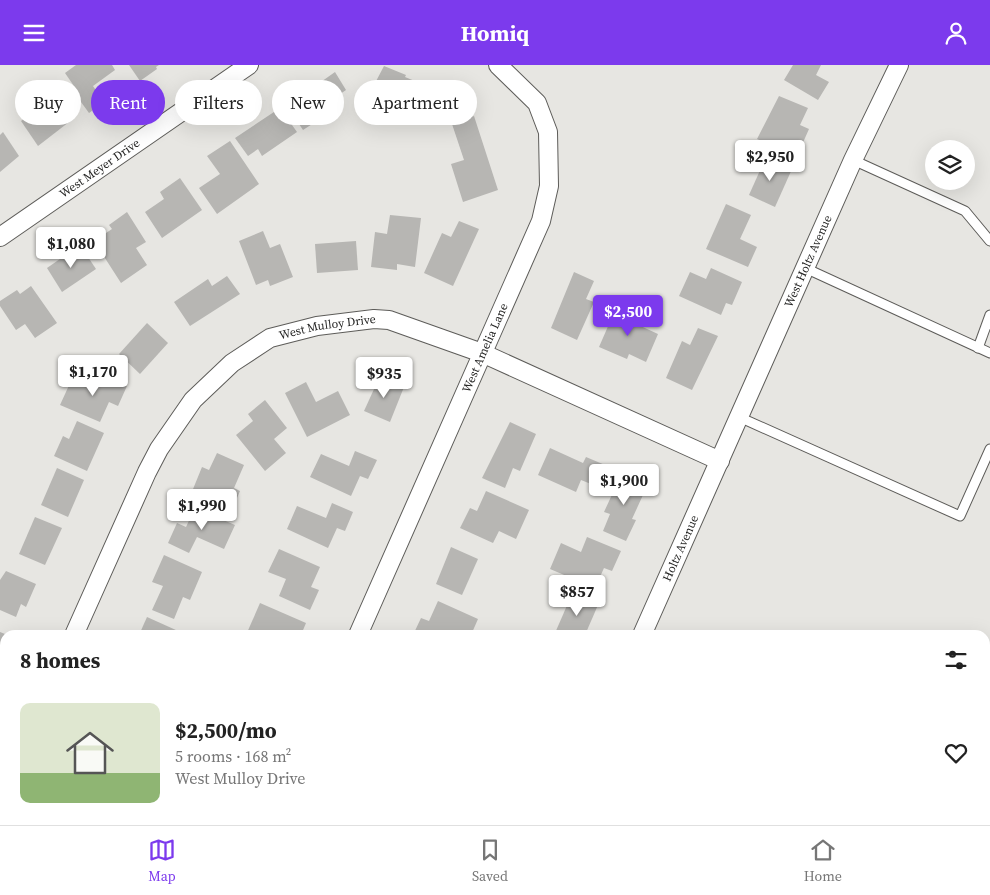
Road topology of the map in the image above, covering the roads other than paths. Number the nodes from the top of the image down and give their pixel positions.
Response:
1 (249, 65) edge
2 (498, 65) edge
3 (899, 65) edge
4 (853, 160) junction
5 (0, 237) edge
6 (990, 241) edge
7 (805, 268) junction
8 (990, 315) edge
9 (978, 348) junction
10 (482, 353) junction
11 (990, 353) edge
12 (739, 417) junction
13 (990, 449) edge
14 (720, 461) junction
15 (76, 630) edge
16 (360, 630) edge
17 (644, 630) edge

1 - 5 street, West Meyer Drive
2 - 10 street, West Amelia Lane
3 - 4 street, West Holtz Avenue
4 - 6 lane
4 - 7 street, West Holtz Avenue
7 - 9 lane
7 - 12 street, West Holtz Avenue
8 - 9 lane
9 - 11 lane
10 - 14 street, West Mulloy Drive
10 - 15 street, West Mulloy Drive
10 - 16 street, West Amelia Lane
12 - 13 lane
12 - 14 street, West Holtz Avenue
14 - 17 street, Holtz Avenue

